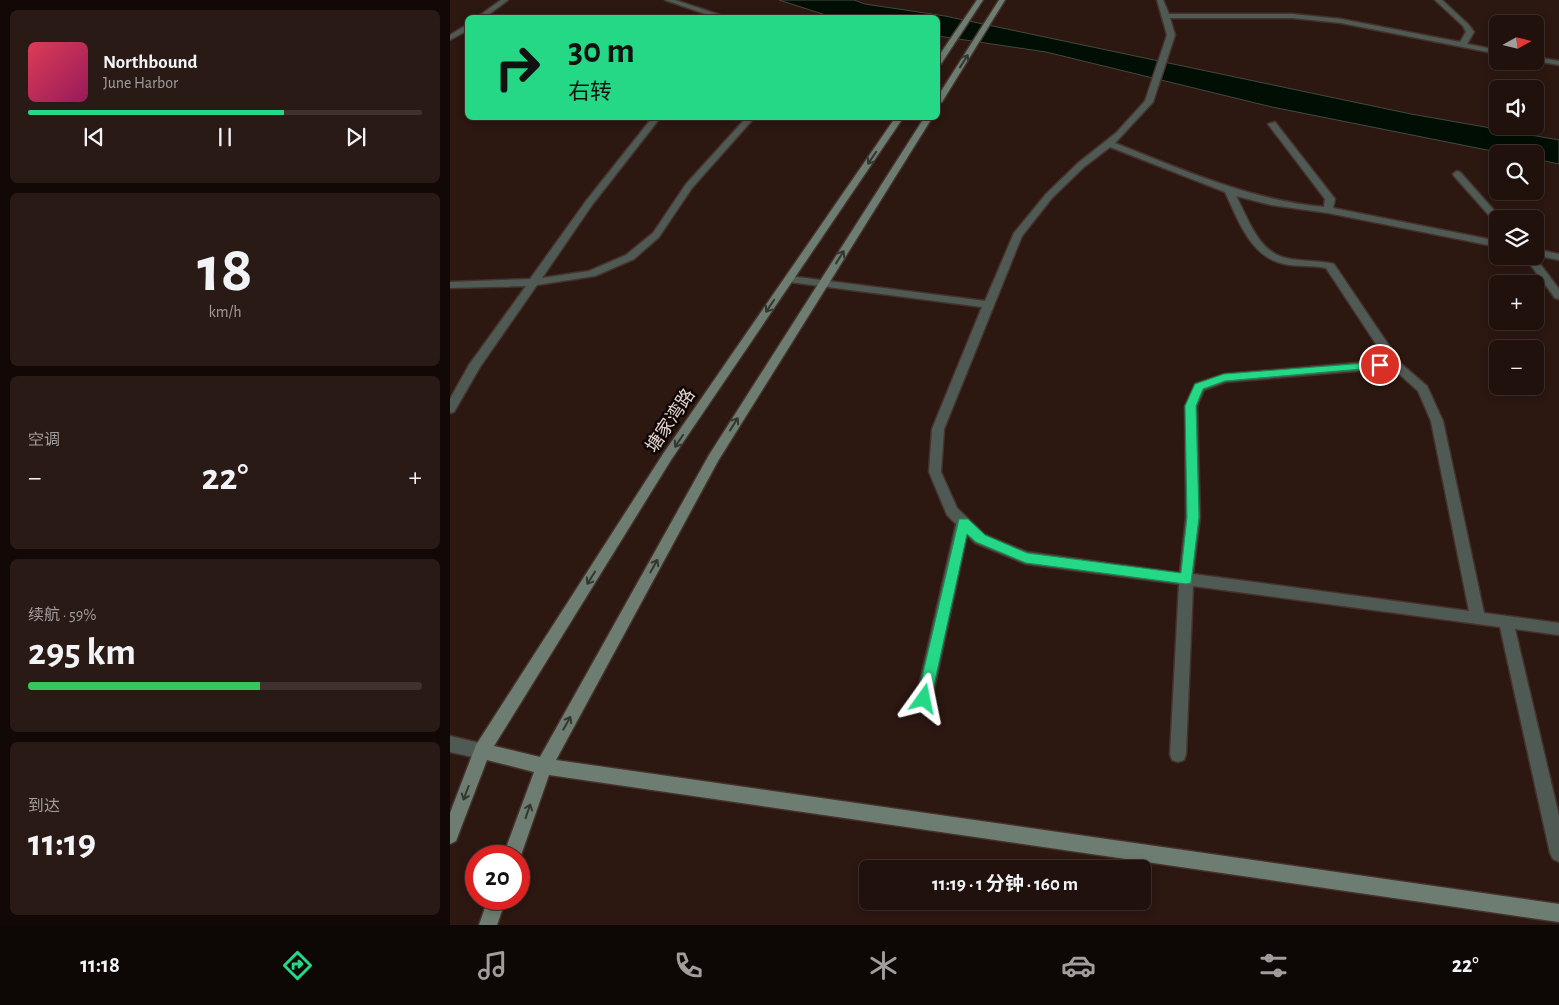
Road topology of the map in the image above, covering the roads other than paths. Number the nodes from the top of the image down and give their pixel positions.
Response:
1 (505, 0) edge
2 (668, 0) edge
3 (980, 0) edge
4 (1002, 0) edge
5 (1160, 0) edge
6 (1438, 0) edge
7 (483, 15) edge
8 (716, 15) edge
9 (1166, 16) junction
10 (465, 28) edge
11 (450, 38) edge
12 (1462, 45) junction
13 (1489, 50) edge
14 (940, 56) edge
15 (1544, 60) edge
16 (1559, 63) edge
17 (940, 99) edge
18 (654, 120) edge
19 (748, 120) edge
20 (898, 120) edge
21 (927, 120) edge
22 (1272, 124) dead end
23 (1108, 143) junction
24 (1457, 174) dead end
25 (1230, 191) junction
26 (1328, 210) junction
27 (1489, 210) edge
28 (1489, 242) edge
29 (1544, 254) edge
30 (1559, 257) edge
31 (1536, 265) edge
32 (789, 279) junction
33 (535, 282) junction
34 (823, 284) junction
35 (450, 285) edge
36 (1559, 296) edge
37 (989, 305) junction
38 (1387, 357) junction
39 (450, 409) edge
40 (963, 523) junction
41 (1186, 579) junction
42 (1478, 618) junction
43 (1506, 622) junction
44 (1559, 629) edge
45 (924, 699) dead end
46 (450, 744) edge
47 (482, 751) junction
48 (1178, 754) dead end
49 (544, 766) junction
50 (450, 835) edge
51 (516, 845) edge
52 (1559, 853) edge
53 (493, 910) edge
54 (1559, 913) edge
55 (488, 925) edge

1 - 7 street
2 - 8 street
3 - 14 main road
17 -> 4 main road
5 - 9 street
6 - 12 street
9 - 12 street
9 - 23 street
10 - 11 street
12 - 13 street
15 - 16 street
18 - 33 street
19 - 33 street
20 -> 32 main road, 塘家湾路
34 -> 21 main road
22 - 26 street
23 - 25 street
23 - 37 street
24 - 27 street
25 - 26 street
25 - 38 street
26 - 28 street
29 - 30 street
31 - 36 street
32 - 34 street
32 -> 47 main road, 塘家湾路
33 - 35 street
33 - 39 street
34 - 37 street
49 -> 34 main road
37 - 40 street
38 - 41 street
38 - 42 street
40 - 41 street
40 - 45 street
41 - 42 street
41 - 48 street
42 - 43 street
43 - 44 street
43 - 52 street
46 - 47 street
47 - 49 main road
47 -> 50 main road, 塘家湾路
51 -> 49 main road
49 - 54 main road
53 - 55 main road

